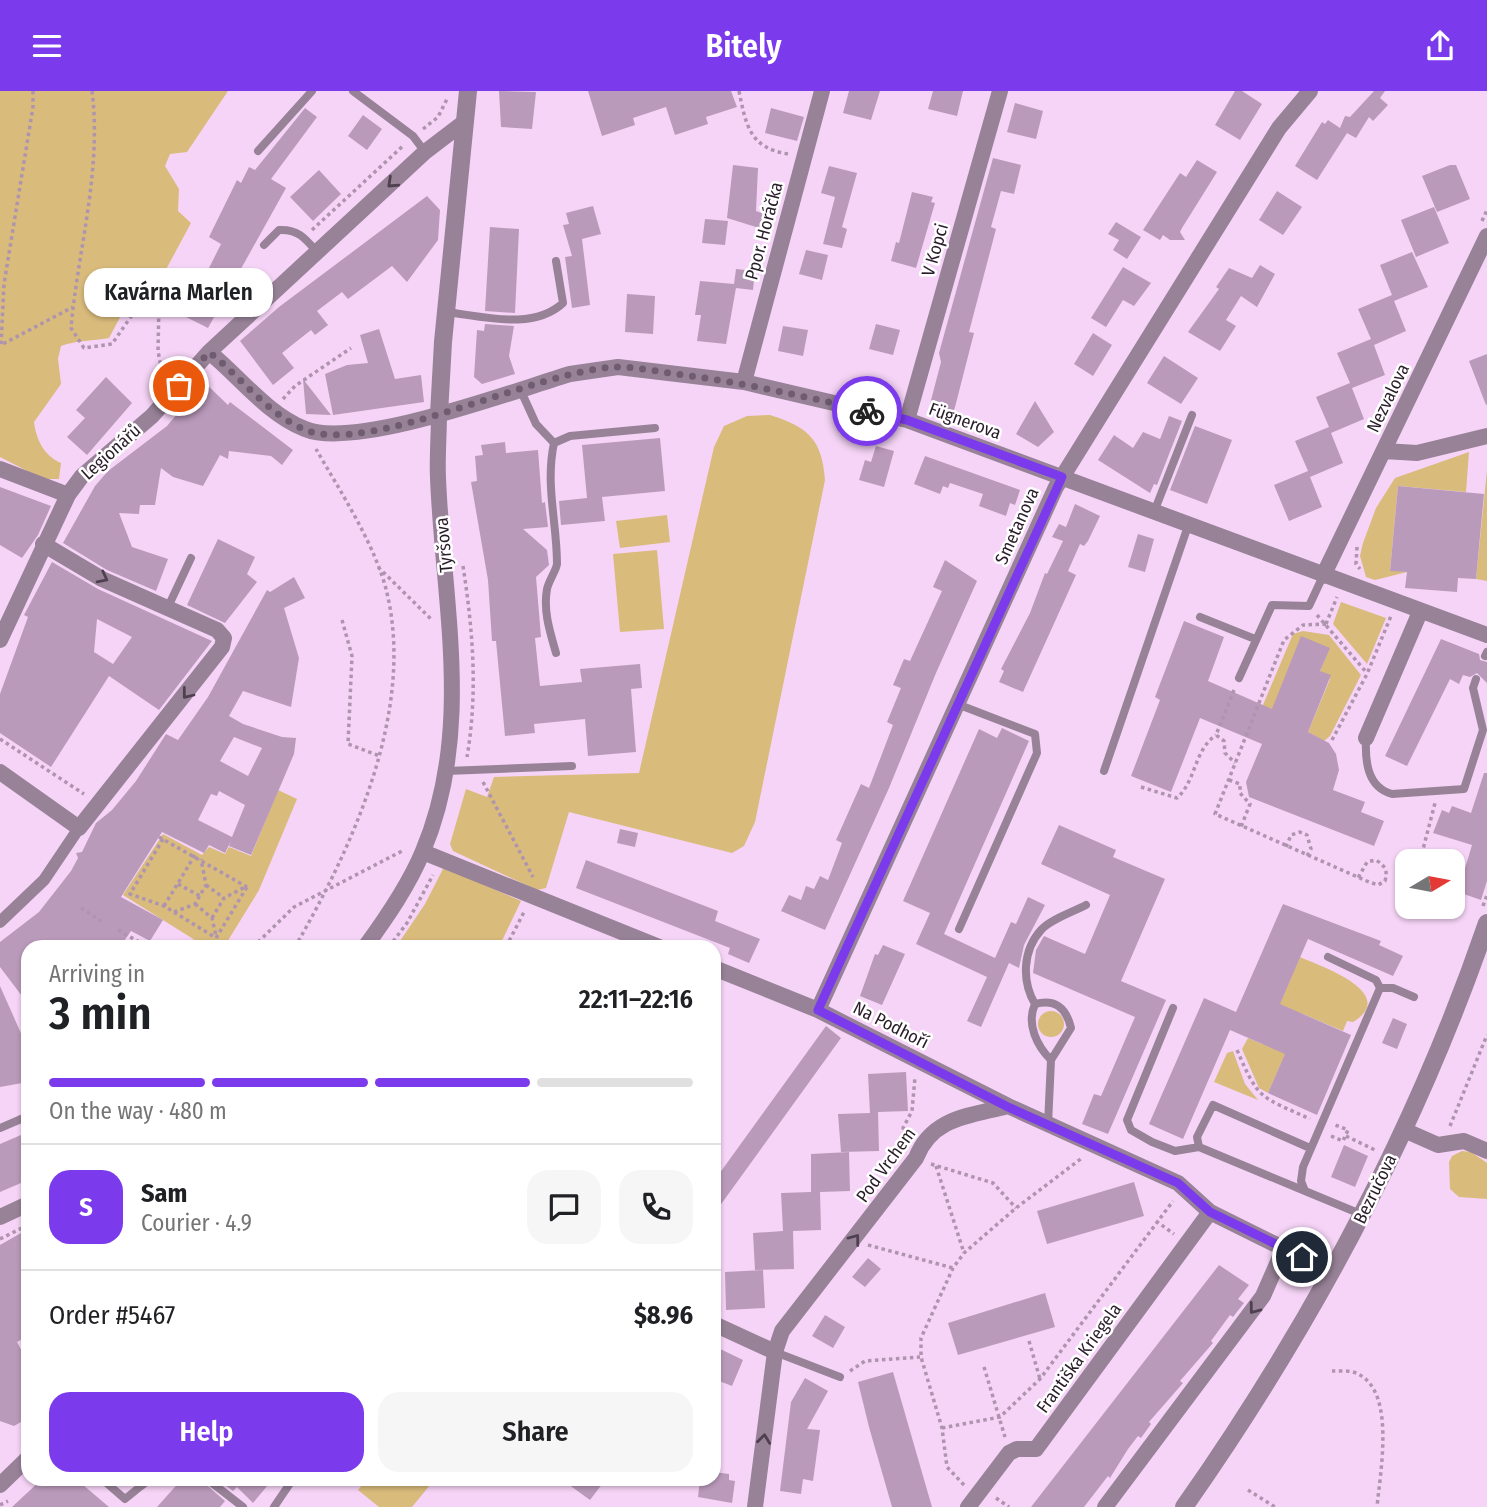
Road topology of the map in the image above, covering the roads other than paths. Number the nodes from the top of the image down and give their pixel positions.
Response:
1 (312, 91) edge
2 (353, 91) edge
3 (468, 91) edge
4 (822, 91) edge
5 (1000, 91) edge
6 (1310, 91) edge
7 (463, 123) junction
8 (258, 151) dead end
9 (425, 152) junction
10 (1484, 229) edge
11 (264, 245) dead end
12 (317, 252) junction
13 (556, 261) dead end
14 (446, 312) junction
15 (209, 352) junction
16 (744, 382) junction
17 (520, 389) junction
18 (439, 414) junction
19 (1192, 415) dead end
20 (907, 420) junction
21 (655, 428) dead end
22 (1486, 439) edge
23 (554, 443) junction
24 (1384, 451) junction
25 (0, 469) edge
26 (1062, 477) junction
27 (68, 495) junction
28 (1154, 512) junction
29 (1188, 526) junction
30 (43, 544) junction
31 (191, 558) dead end
32 (1320, 581) junction
33 (168, 607) junction
34 (1200, 617) dead end
35 (1417, 619) junction
36 (1487, 635) edge
37 (1255, 639) junction
38 (0, 640) edge
39 (556, 653) dead end
40 (1239, 678) road end
41 (1476, 679) dead end
42 (957, 704) junction
43 (1366, 738) joint
44 (572, 766) dead end
45 (447, 771) junction
46 (1104, 771) dead end
47 (0, 772) edge
48 (79, 828) junction
49 (423, 852) junction
50 (1086, 905) dead end
51 (0, 922) edge
52 (1487, 923) edge
53 (959, 929) dead end
54 (370, 940) edge
55 (642, 940) edge
56 (1328, 957) dead end
57 (721, 971) edge
58 (1380, 988) junction
59 (1414, 997) dead end
60 (1035, 1004) junction
61 (1173, 1008) dead end
62 (818, 1010) junction
63 (1051, 1060) junction
64 (1008, 1107) junction
65 (21, 1119) edge
66 (1048, 1124) junction
67 (0, 1128) edge
68 (1405, 1130) junction
69 (1199, 1147) junction
70 (1310, 1148) junction
71 (1487, 1151) edge
72 (1305, 1191) junction
73 (21, 1207) edge
74 (1210, 1212) junction
75 (1363, 1215) junction
76 (0, 1217) edge
77 (1284, 1248) junction
78 (1331, 1272) junction
79 (721, 1327) edge
80 (775, 1352) junction
81 (840, 1377) road end
82 (21, 1465) edge
83 (0, 1485) edge
84 (110, 1486) edge
85 (141, 1486) edge
86 (216, 1486) edge
87 (288, 1486) edge
88 (972, 1502) edge
89 (243, 1507) edge
90 (274, 1507) edge
91 (755, 1507) edge
92 (1105, 1507) edge
93 (1184, 1507) edge

1 - 8 lane
2 - 9 lane
3 - 7 street
4 - 16 street, Ppor. Horáčka
5 - 20 street, V Kopci
6 - 26 street, Smetanova
7 - 9 street, Legionářů
7 - 14 street, Tyršova
9 -> 12 street, Legionářů
10 - 24 street, Nezvalova
11 - 12 lane
12 - 15 street, Legionářů
13 - 14 lane
14 - 18 street, Tyršova
15 - 18 street, Fügnerova
15 - 27 street, Legionářů
16 - 17 street, Fügnerova
16 - 20 street, Fügnerova
17 - 18 street, Fügnerova
17 - 23 lane
18 - 45 street, Tyršova
19 - 28 lane
20 - 26 street, Fügnerova
21 - 23 lane
22 - 24 street
23 - 39 lane
24 - 32 street, Nezvalova
25 - 27 street
26 - 28 street, Fügnerova
26 - 42 street, Smetanova
27 - 30 street, Legionářů
28 - 29 street, Fügnerova
29 - 32 street, Fügnerova
29 - 46 lane
30 -> 33 street
30 - 38 street, Legionářů
31 - 33 lane
32 - 35 street, Fügnerova
32 - 37 lane
33 -> 48 street
34 - 37 lane
35 - 36 street, Fügnerova
35 - 43 street
37 - 40 lane
41 - 43 lane
42 - 53 lane
42 - 62 street, Smetanova
44 - 45 lane
45 - 49 street, Tyršova
47 - 48 street
48 - 51 street
49 - 54 street, Tyršova
49 - 55 street
50 - 60 lane
52 - 68 street, Bezručova
56 - 58 lane
57 - 62 street, Na Podhoří
58 - 59 lane
58 - 70 lane
60 - 63 lane
60 - 63 lane
61 - 69 lane
62 - 64 street, Na Podhoří
63 - 66 lane
64 - 66 street
80 -> 64 street, Pod Vrchem
65 - 67 lane
66 - 74 street
68 - 71 street
68 - 75 street, Bezručova
69 - 70 lane
69 - 72 lane
70 - 72 lane
72 - 75 lane
73 - 76 street
74 - 77 street
74 - 88 street, Františka Kriegela
75 - 78 street, Bezručova
77 - 78 street
77 -> 92 street
78 - 93 street, Bezručova
79 - 80 street
80 - 81 lane
91 -> 80 street, Pod Vrchem
82 - 83 street
84 - 85 lane
86 - 89 lane
87 - 90 lane

